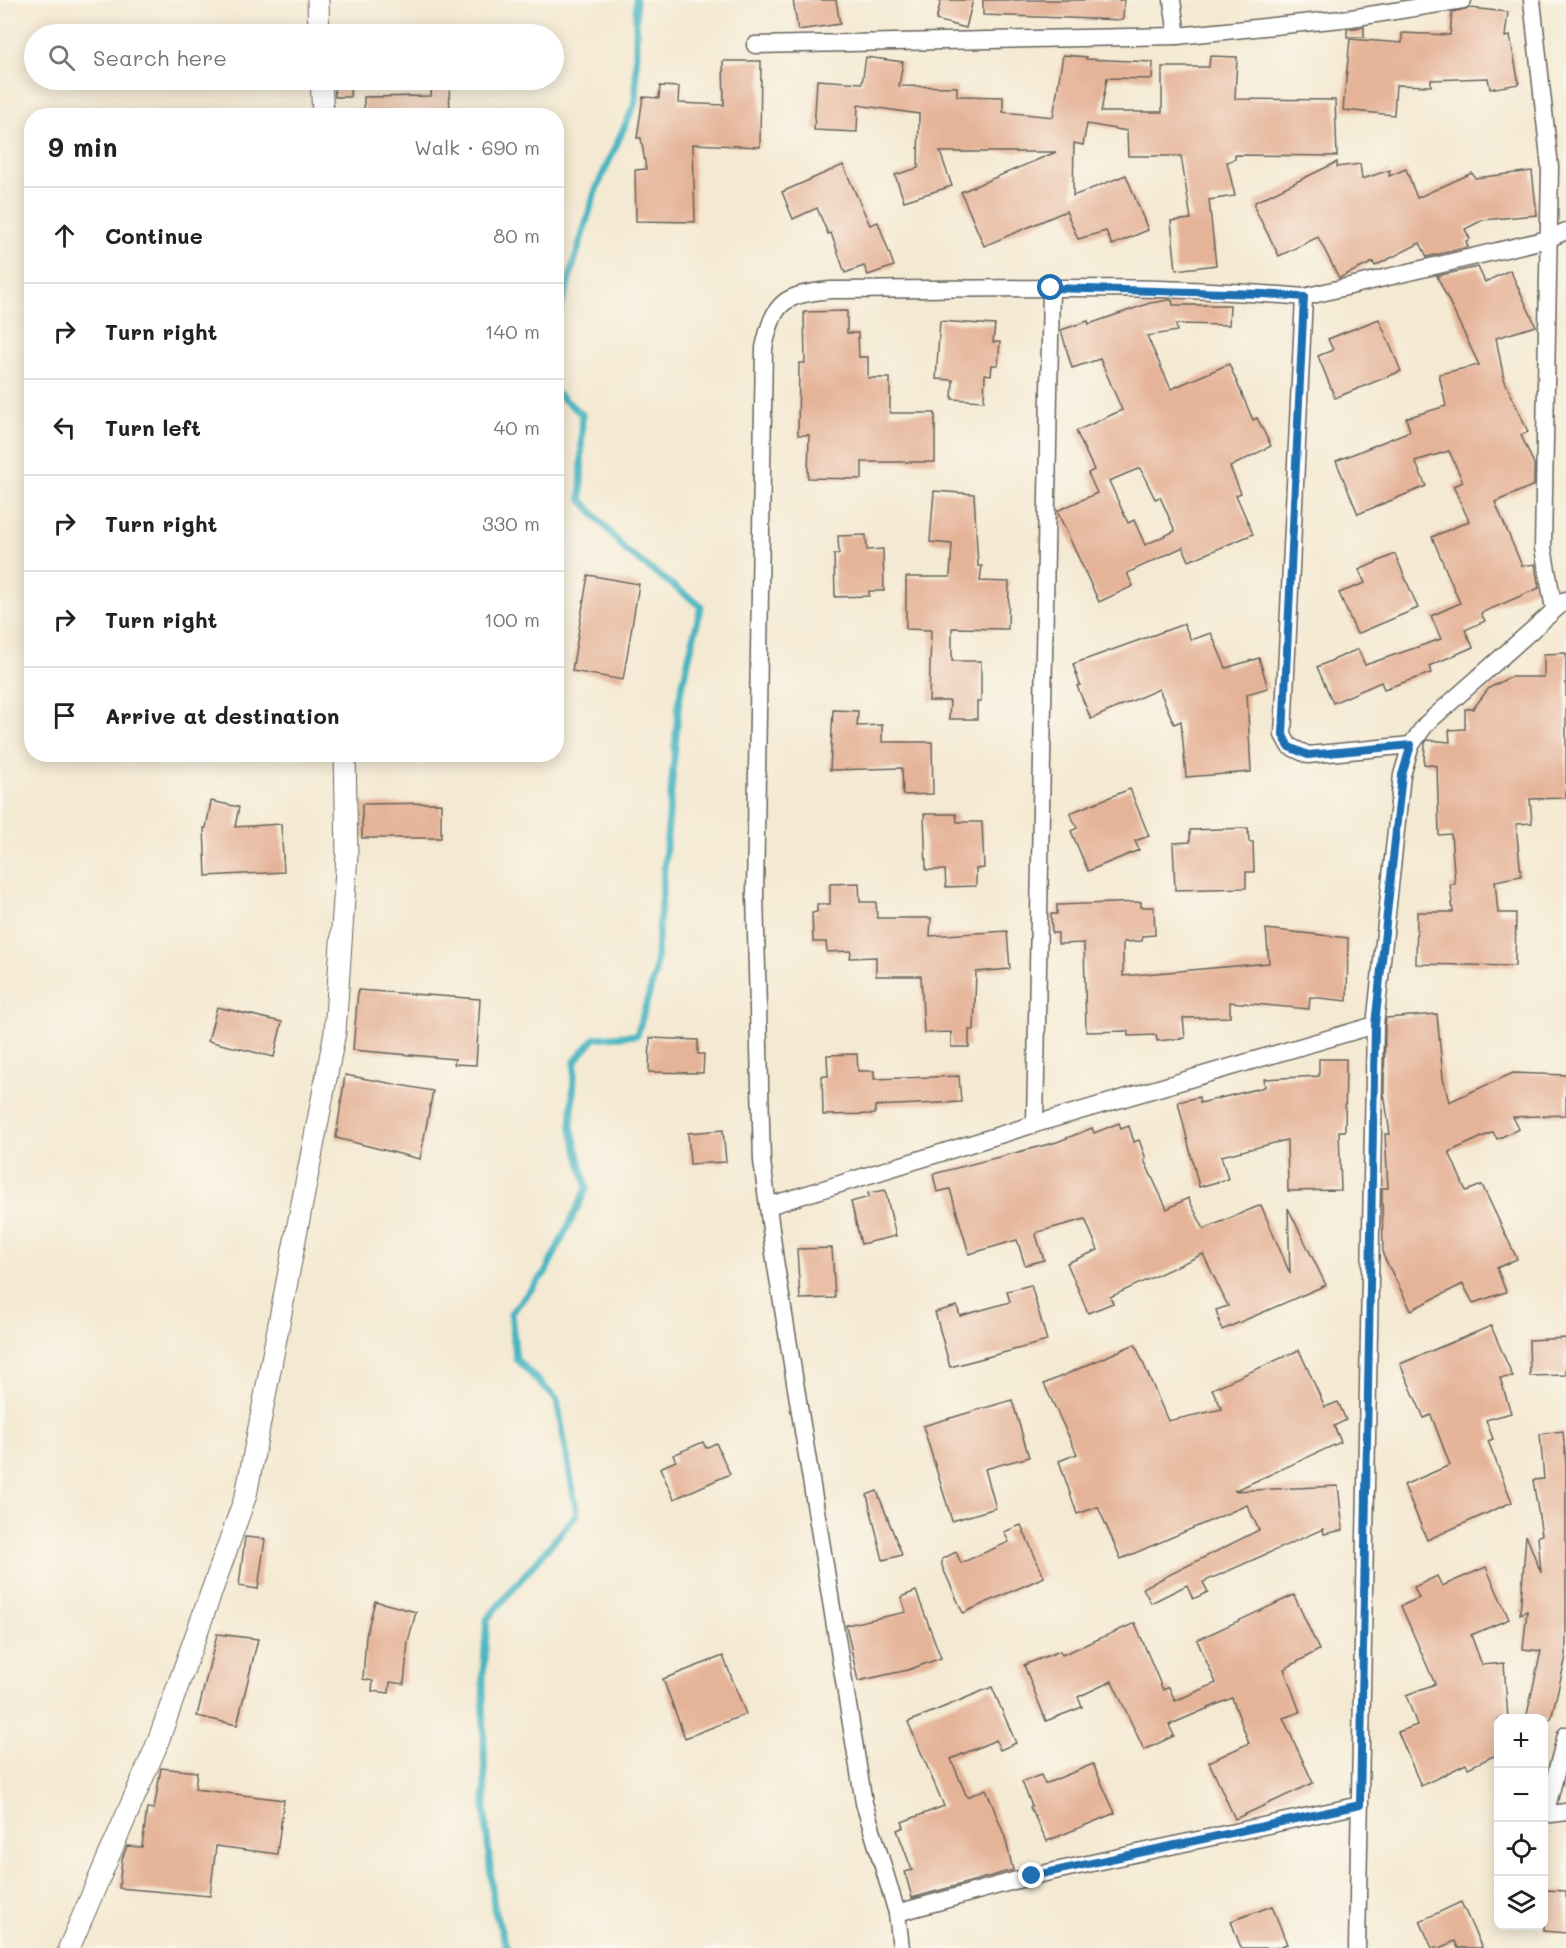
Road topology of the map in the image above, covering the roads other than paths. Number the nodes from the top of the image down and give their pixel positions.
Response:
1 (318, 0) edge
2 (1172, 0) edge
3 (1463, 0) edge
4 (1532, 0) edge
5 (1436, 2) edge
6 (319, 24) edge
7 (1177, 36) junction
8 (755, 45) dead end
9 (322, 90) edge
10 (323, 108) edge
11 (1566, 231) edge
12 (1548, 239) junction
13 (1051, 288) junction
14 (1304, 297) junction
15 (1560, 605) edge
16 (1411, 745) junction
17 (345, 762) edge
18 (1375, 1025) junction
19 (1035, 1124) junction
20 (768, 1206) junction
21 (1566, 1735) edge
22 (1360, 1805) junction
23 (1566, 1812) edge
24 (897, 1913) junction
25 (69, 1948) edge
26 (901, 1948) edge
27 (1357, 1948) edge

1 - 6 street
2 - 7 street
3 - 5 street
4 - 12 street
5 - 7 street
7 - 8 street
9 - 10 street
11 - 12 street
12 - 14 street
12 - 15 street
13 - 14 street
13 - 19 street
13 - 20 street
14 - 16 street
15 - 16 street
16 - 18 street
17 - 25 street
18 - 19 street
18 - 22 street
19 - 20 street
20 - 24 street
21 - 23 street
22 - 24 street
22 - 27 street
24 - 26 street

